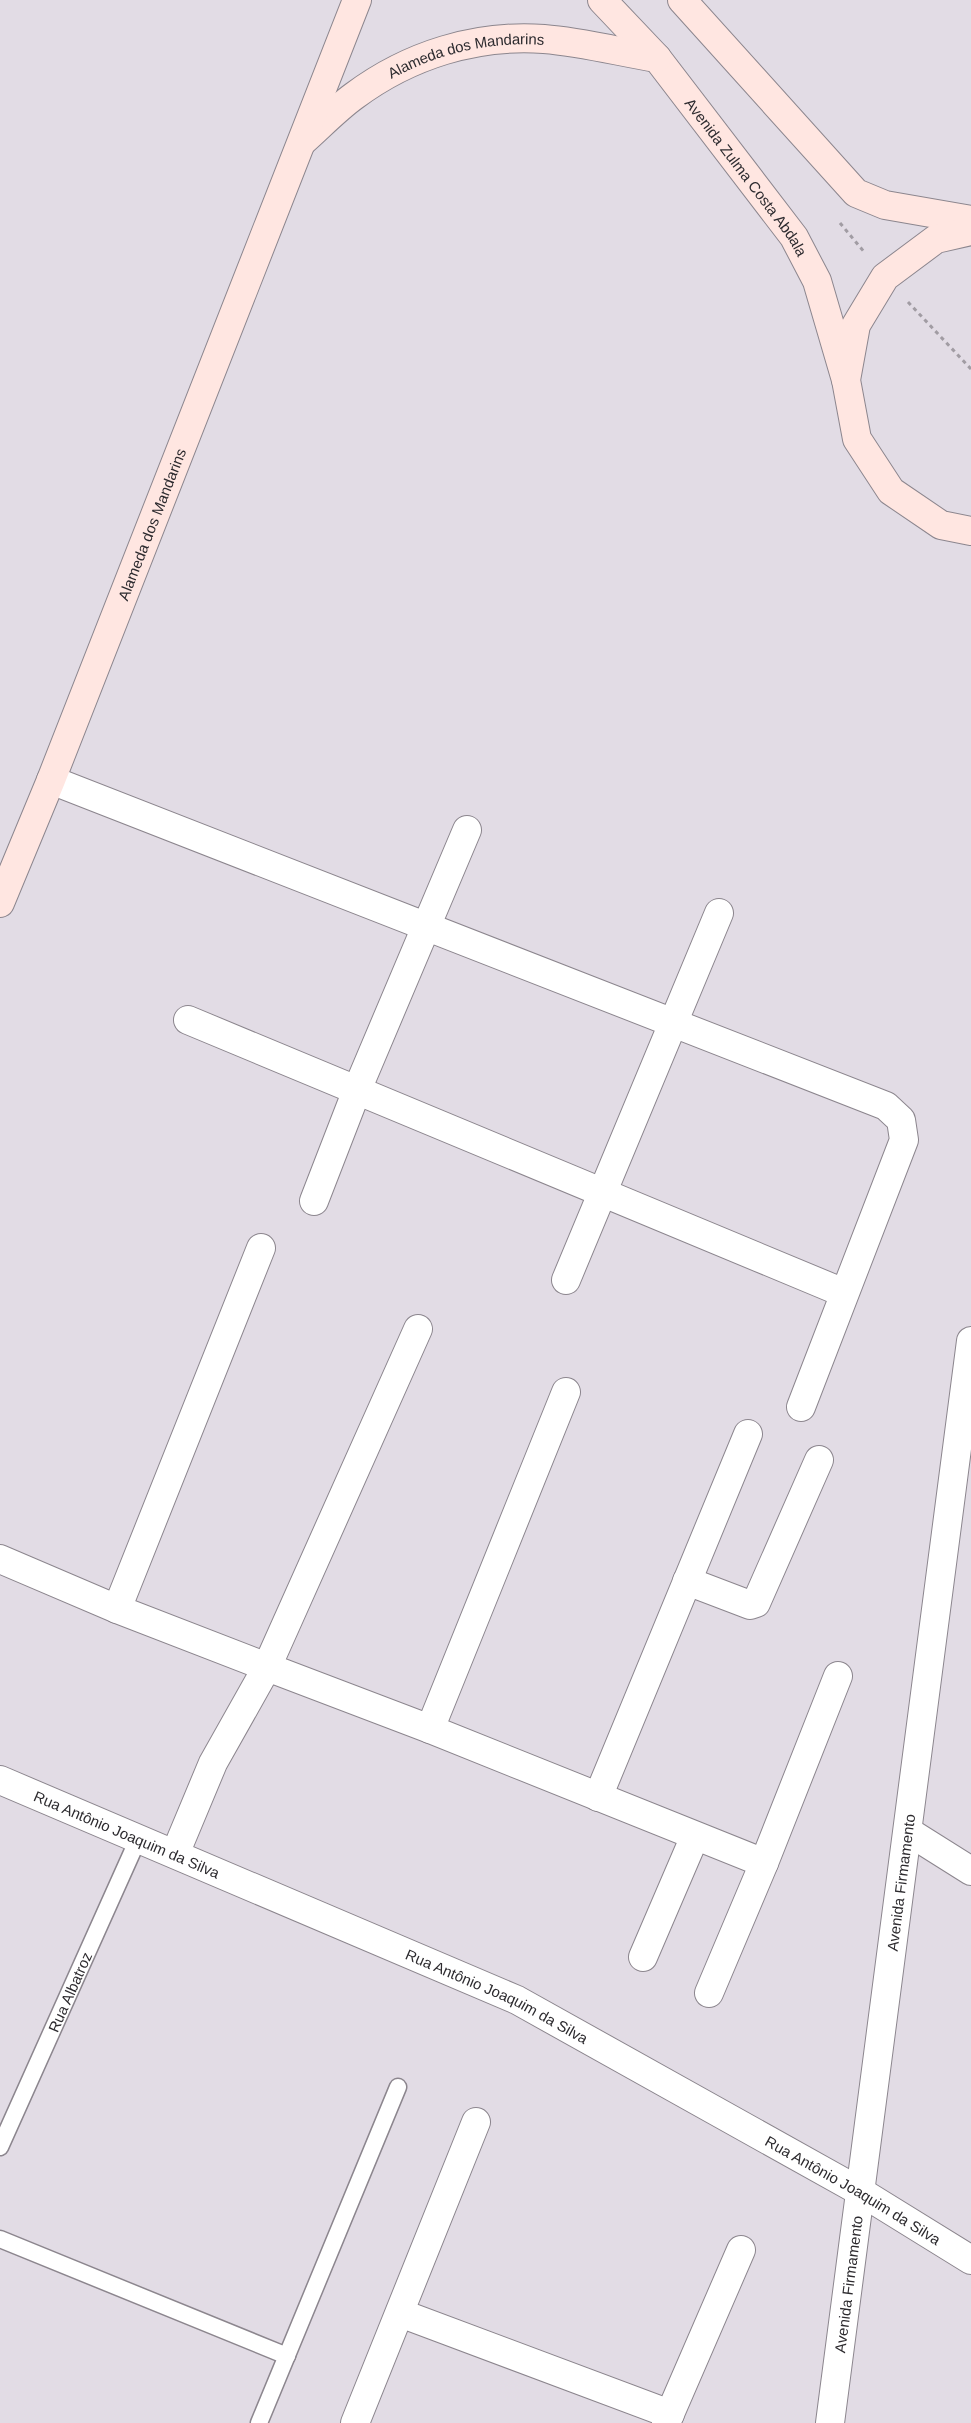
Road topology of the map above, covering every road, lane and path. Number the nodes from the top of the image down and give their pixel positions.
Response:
1 (357, 0) edge
2 (602, 0) edge
3 (682, 0) edge
4 (657, 58) junction
5 (300, 144) junction
6 (971, 220) edge
7 (971, 231) edge
8 (846, 380) junction
9 (971, 531) edge
10 (51, 780) junction
11 (468, 830) dead end
12 (7, 864) edge
13 (0, 903) edge
14 (719, 914) dead end
15 (427, 927) junction
16 (188, 1020) dead end
17 (673, 1024) junction
18 (358, 1090) junction
19 (603, 1192) junction
20 (314, 1201) dead end
21 (261, 1248) dead end
22 (566, 1280) dead end
23 (844, 1293) junction
24 (418, 1329) dead end
25 (971, 1341) edge
26 (566, 1392) dead end
27 (801, 1407) dead end
28 (748, 1434) dead end
29 (819, 1460) dead end
30 (0, 1559) edge
31 (688, 1581) junction
32 (117, 1609) junction
33 (267, 1667) junction
34 (838, 1676) dead end
35 (430, 1729) junction
36 (0, 1780) edge
37 (598, 1797) junction
38 (909, 1832) junction
39 (695, 1836) junction
40 (139, 1838) junction
41 (175, 1854) junction
42 (764, 1863) junction
43 (971, 1871) edge
44 (643, 1957) dead end
45 (709, 1993) dead end
46 (398, 2088) dead end
47 (476, 2122) dead end
48 (0, 2147) edge
49 (861, 2192) junction
50 (0, 2239) edge
51 (741, 2250) dead end
52 (971, 2260) edge
53 (400, 2313) junction
54 (287, 2356) junction
55 (668, 2419) edge
56 (259, 2423) edge
57 (355, 2423) edge
58 (830, 2423) edge

1 - 5 main road, Alameda dos Mandarins
2 - 4 main road, Avenida Zulma Costa Abdala
3 - 6 main road
4 - 5 main road, Alameda dos Mandarins
4 - 8 main road, Avenida Zulma Costa Abdala
5 - 10 main road, Alameda dos Mandarins
7 - 8 main road
8 - 9 main road
10 - 12 main road, Alameda dos Mandarins
10 - 15 street
11 - 15 street
12 - 13 main road, Alameda dos Mandarins
14 - 17 street
15 - 17 street
15 - 18 street
16 - 18 street
17 - 19 street
17 - 23 street
18 - 19 street
18 - 20 street
19 - 22 street
19 - 23 street
21 - 32 street
23 - 27 street
24 - 33 street
25 - 38 street, Avenida Firmamento
26 - 35 street
28 - 31 street
29 - 31 street
30 - 32 street
31 - 37 street
32 - 33 street
33 - 35 street
33 - 41 street
34 - 42 street
35 - 37 street
36 - 40 street, Rua Antônio Joaquim da Silva
37 - 39 street
38 - 43 street
38 - 49 street, Avenida Firmamento
39 - 42 street
39 - 44 street
40 - 41 street, Rua Antônio Joaquim da Silva
40 - 48 lane, Rua Albatroz
41 - 49 street, Rua Antônio Joaquim da Silva
42 - 45 street
46 - 54 lane
47 - 53 street
49 - 52 street, Rua Antônio Joaquim da Silva
49 - 58 street, Avenida Firmamento
50 - 54 lane
51 - 55 street
53 - 55 street
53 - 57 street
54 - 56 lane

